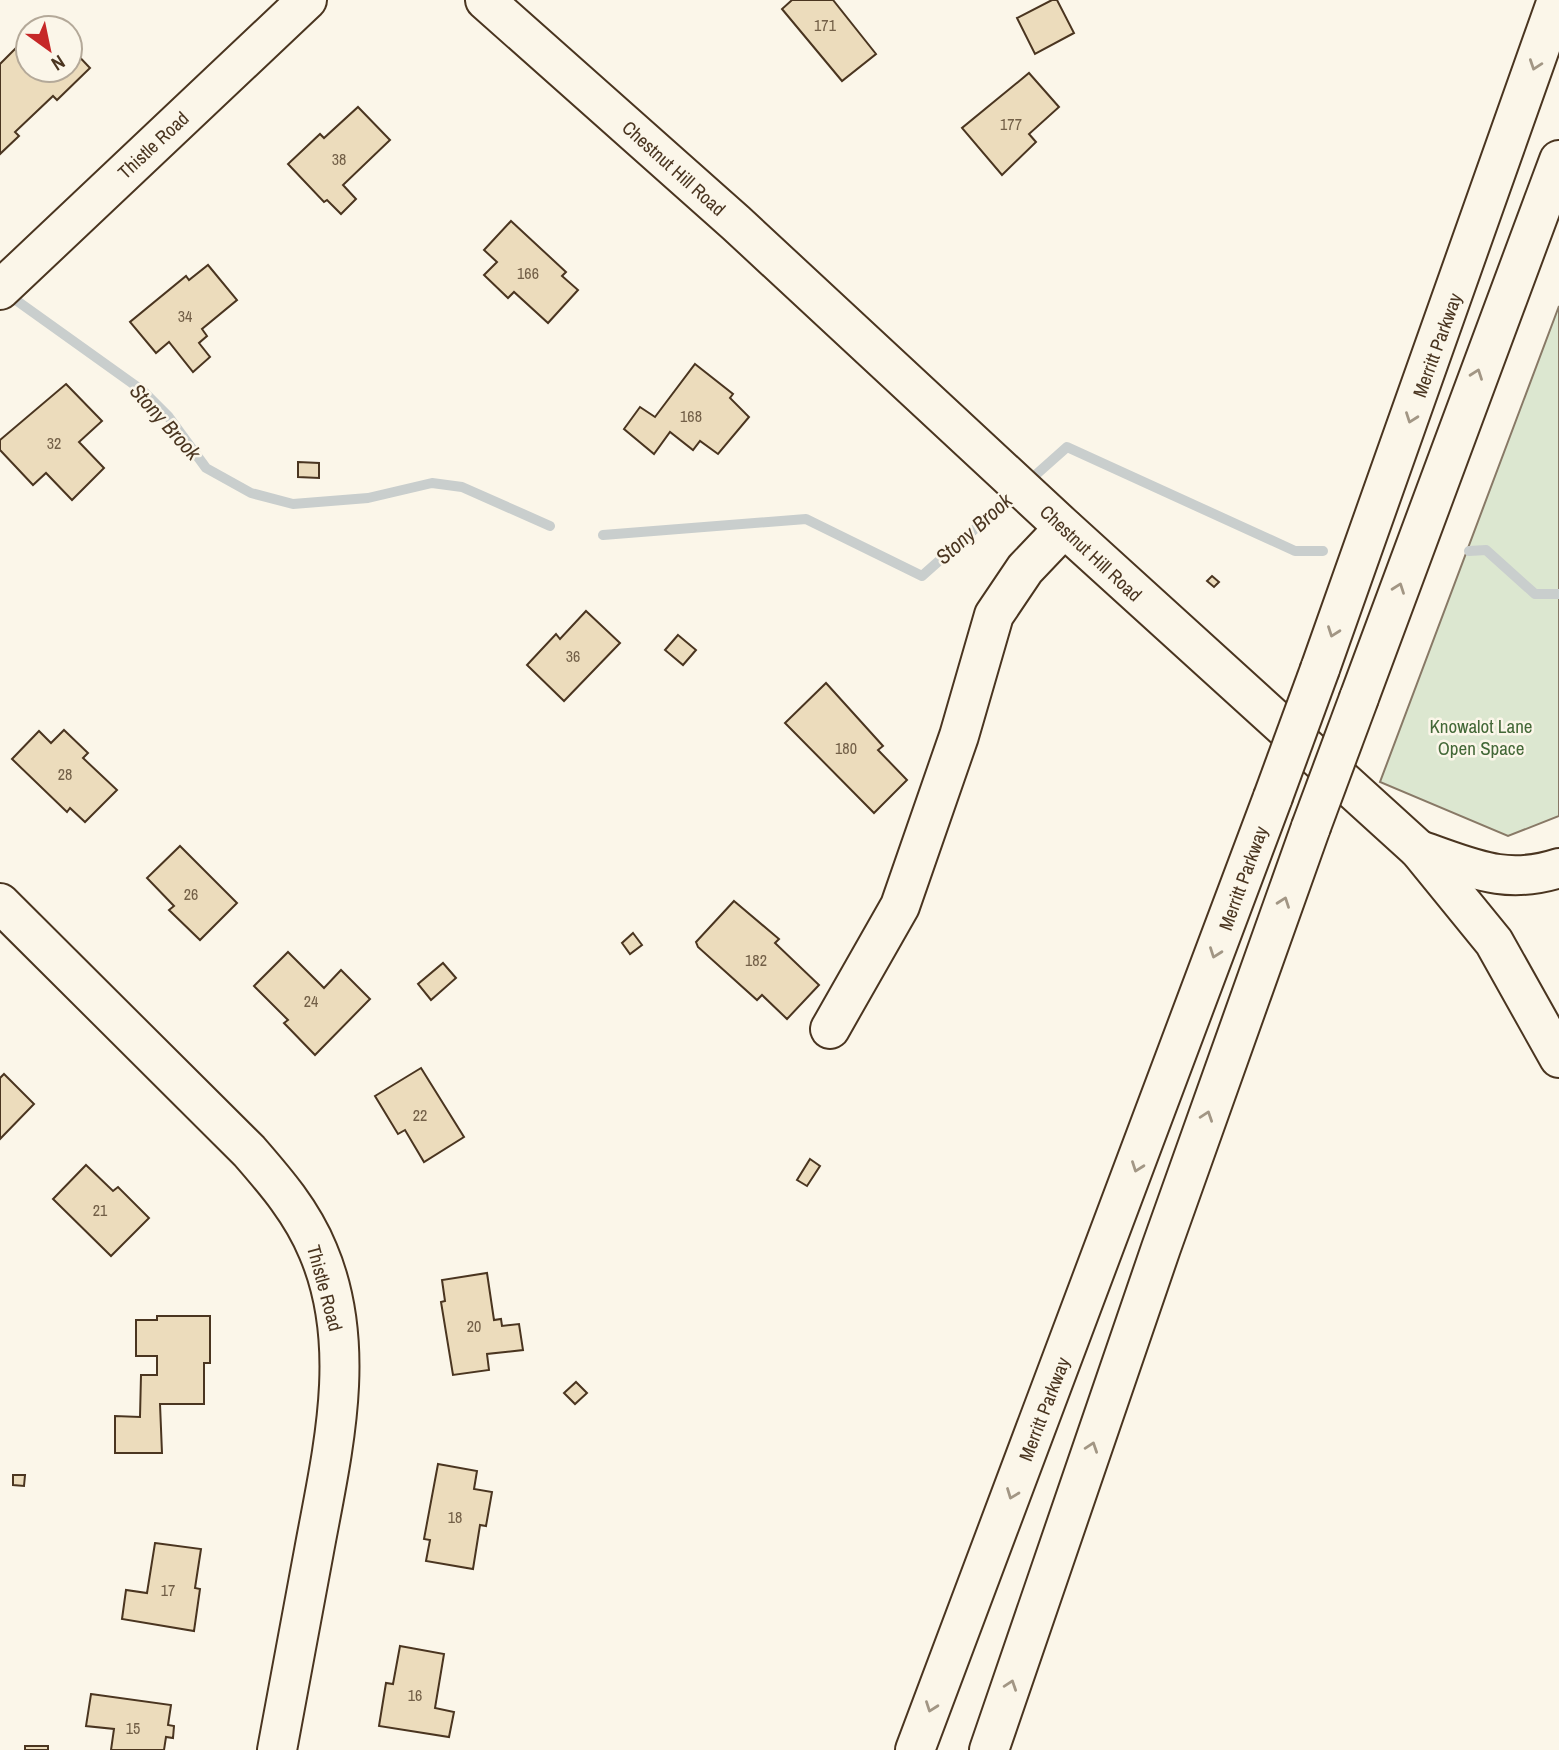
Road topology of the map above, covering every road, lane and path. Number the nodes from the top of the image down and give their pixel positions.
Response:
1 (307, 0) edge
2 (485, 0) edge
3 (1557, 0) edge
4 (1559, 160) edge
5 (8, 282) edge
6 (1061, 525) junction
7 (1419, 850) junction
8 (1559, 868) edge
9 (0, 904) edge
10 (830, 1029) dead end
11 (1559, 1058) edge
12 (277, 1750) edge
13 (915, 1750) edge
14 (989, 1750) edge

1 - 5 main road, Thistle Road
2 - 6 main road, Chestnut Hill Road
3 -> 13 main road, Merritt Parkway, bridge
14 -> 4 main road, bridge
6 - 7 main road, Chestnut Hill Road
6 - 10 main road
7 - 8 main road
7 - 11 main road, Chestnut Hill Road
9 - 12 main road, Thistle Road

